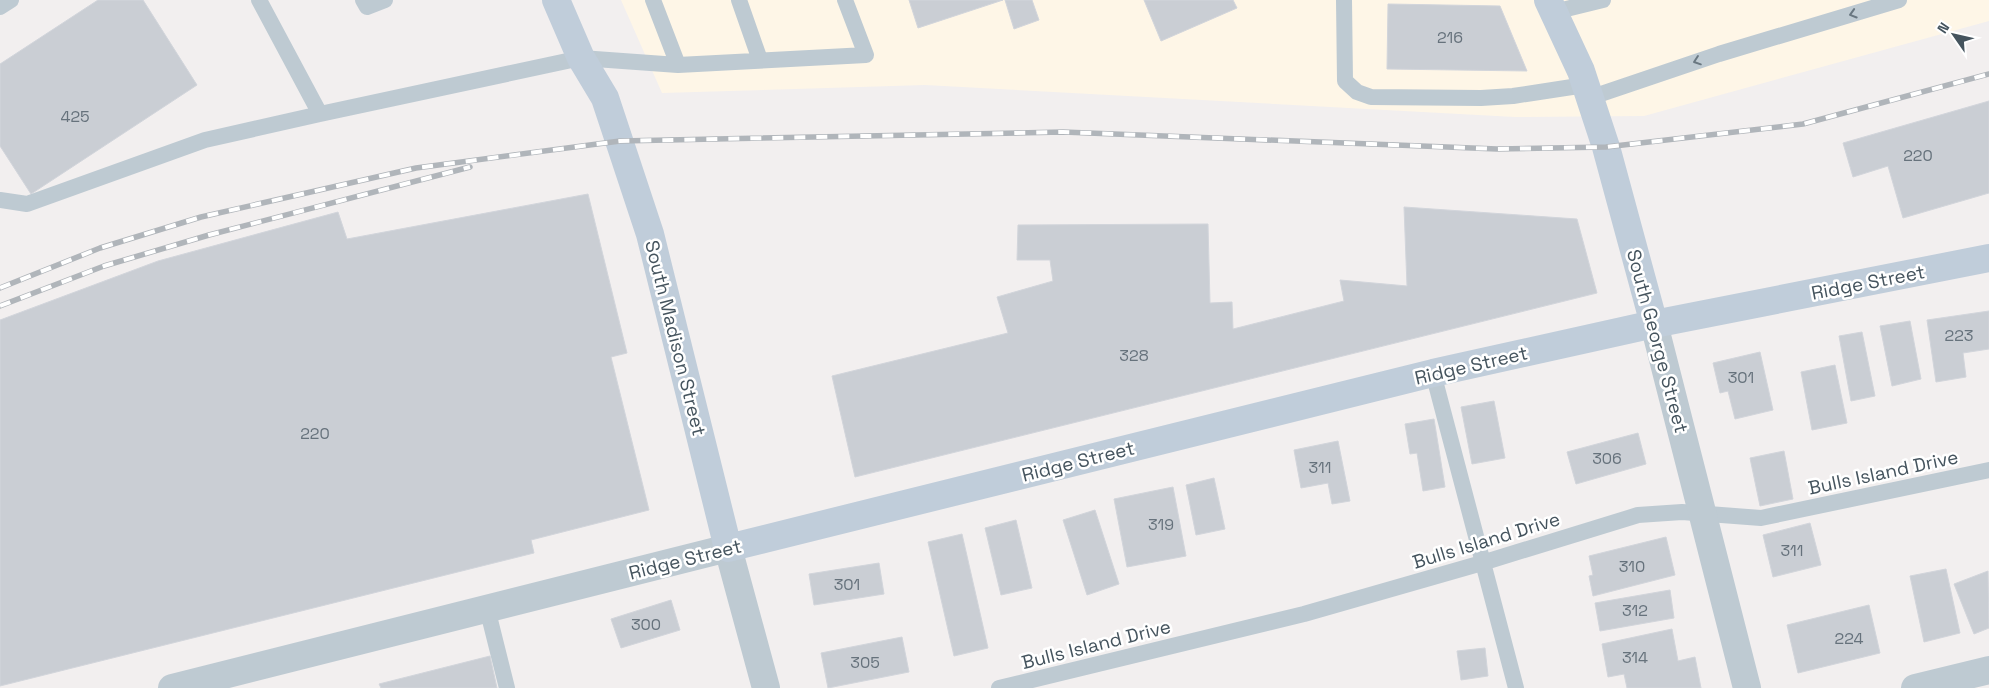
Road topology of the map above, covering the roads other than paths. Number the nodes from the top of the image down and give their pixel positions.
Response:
1 (11, 0) edge
2 (259, 0) edge
3 (363, 0) edge
4 (385, 0) edge
5 (556, 0) edge
6 (653, 0) edge
7 (740, 0) edge
8 (845, 0) edge
9 (1344, 0) edge
10 (1603, 0) edge
11 (1899, 0) edge
12 (1551, 6) edge
13 (0, 7) edge
14 (581, 58) junction
15 (760, 60) junction
16 (678, 65) junction
17 (1587, 92) junction
18 (320, 114) junction
19 (0, 200) edge
20 (1989, 258) edge
21 (1654, 324) junction
22 (1433, 373) junction
23 (1989, 470) edge
24 (1704, 515) junction
25 (728, 548) junction
26 (1482, 563) junction
27 (487, 608) junction
28 (1989, 670) edge
29 (172, 688) edge
30 (507, 688) edge
31 (766, 688) edge
32 (999, 688) edge
33 (1516, 688) edge
34 (1747, 688) edge
35 (1915, 688) edge

1 - 13 lane
2 - 18 lane
3 - 4 lane
5 - 14 street, South Madison Street
6 - 16 lane
7 - 15 lane
8 - 15 lane
9 - 17 lane
10 - 12 lane
11 -> 17 lane
12 - 17 street, South George Street
14 - 16 lane
14 - 18 lane
14 - 25 street, South Madison Street
15 - 16 lane
17 - 21 street, South George Street
18 - 19 lane
20 - 21 street, Ridge Street
21 - 22 street, Ridge Street
21 - 24 street, South George Street
22 - 25 street, Ridge Street
22 - 26 lane
23 - 24 lane, Bulls Island Drive
24 - 26 lane, Bulls Island Drive
24 - 34 street, South George Street
25 - 27 street, Ridge Street
25 - 31 street, South Madison Street
26 - 32 lane, Bulls Island Drive
26 - 33 lane
27 - 29 street, Ridge Street
27 - 30 lane
28 - 35 street

